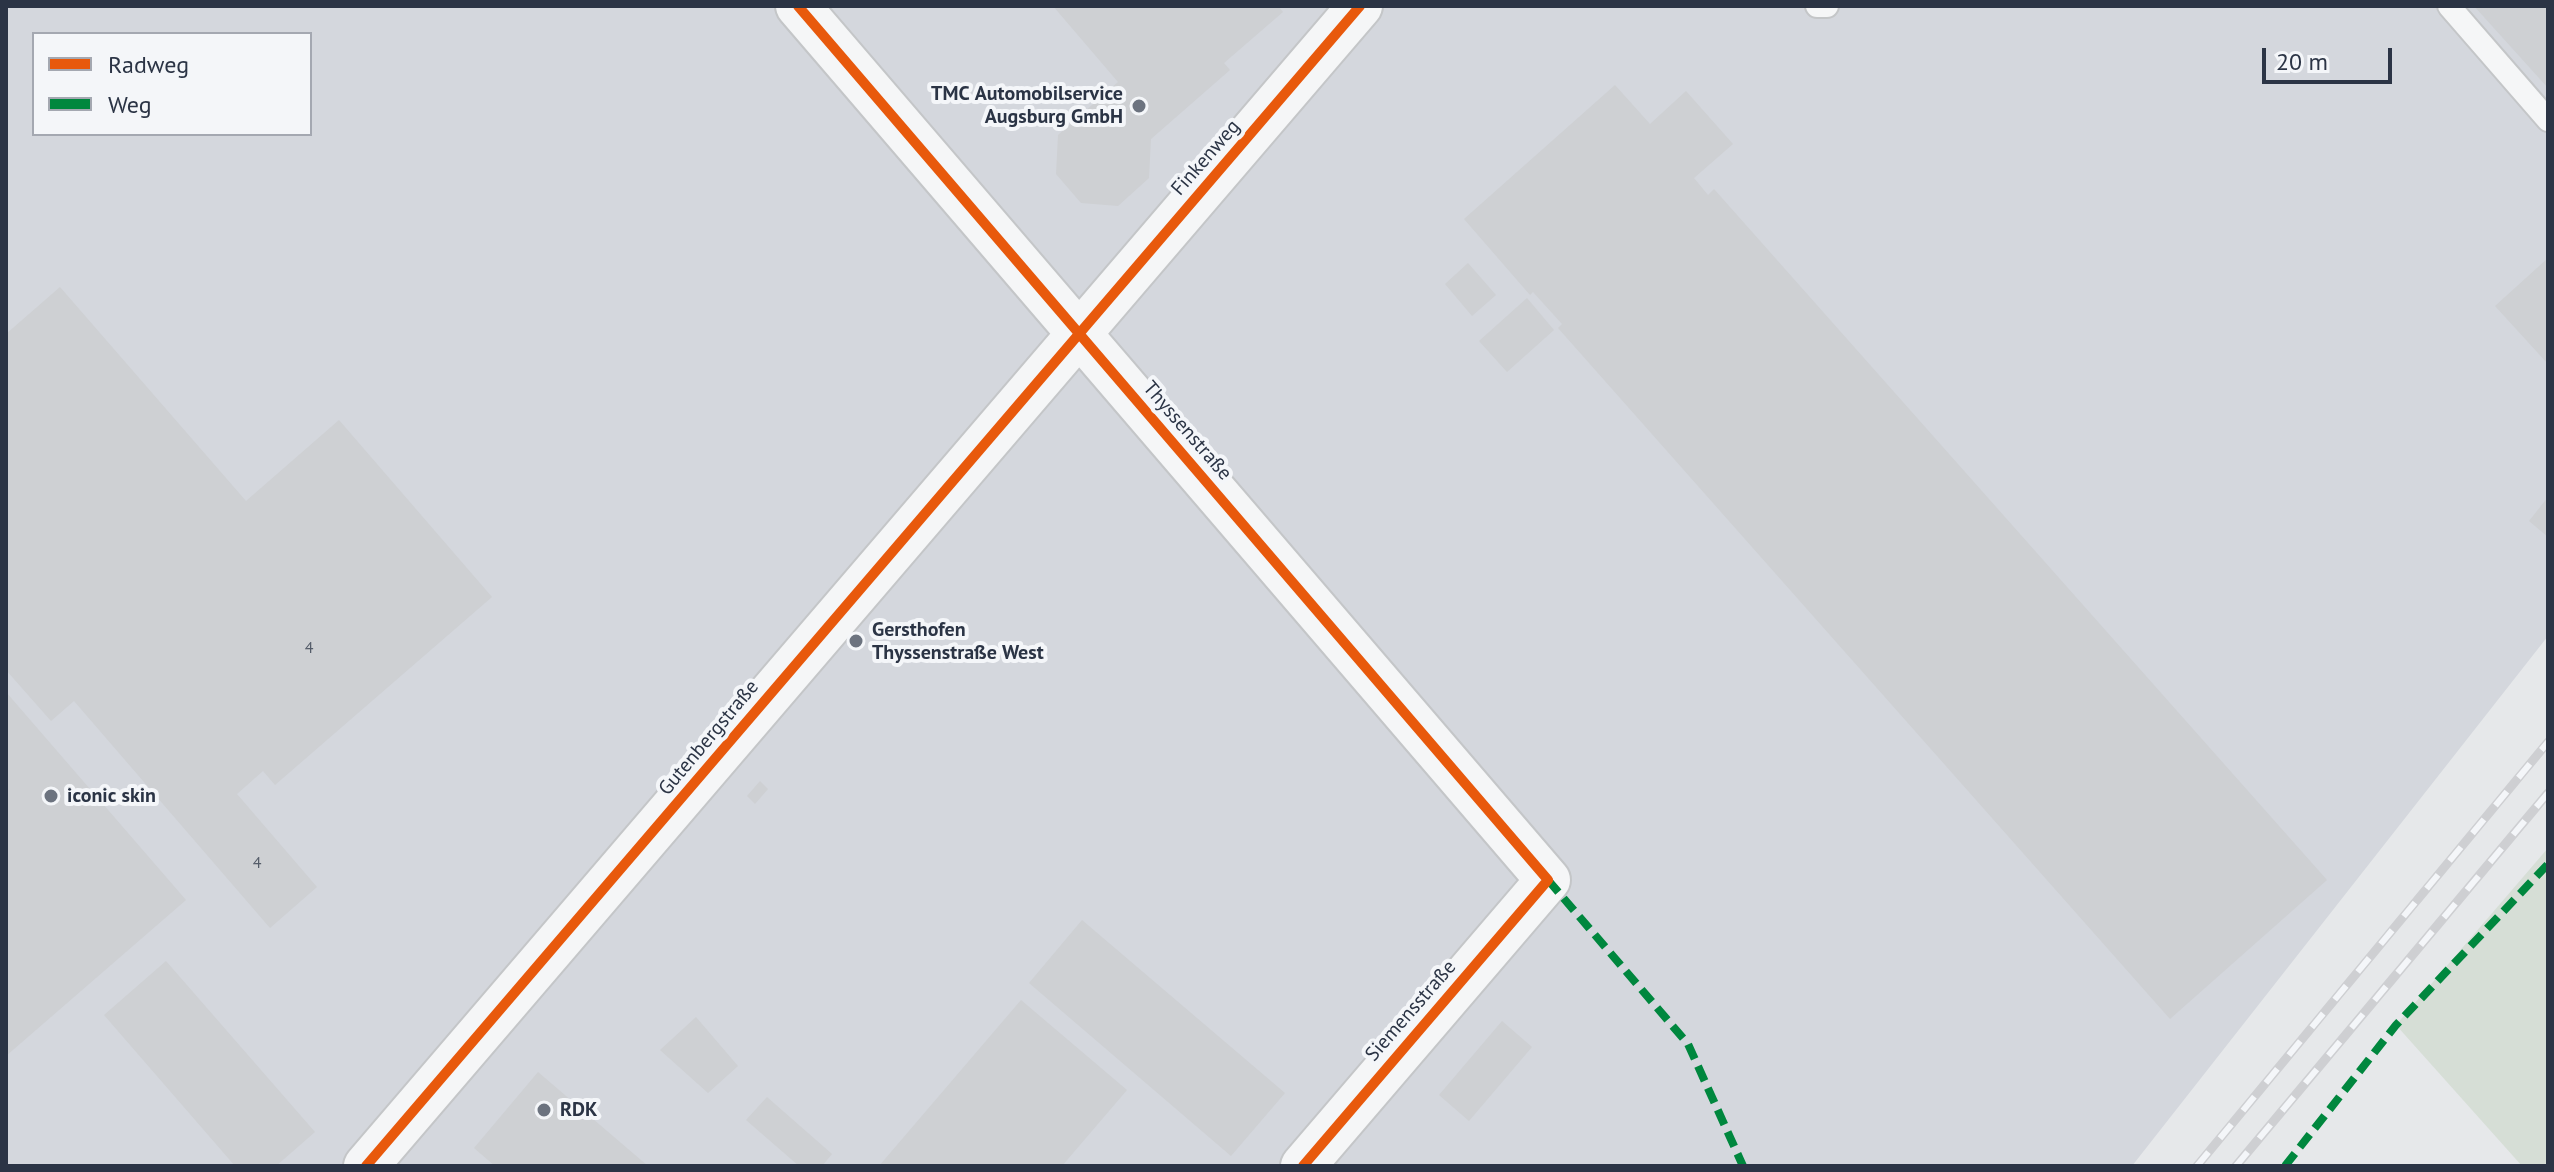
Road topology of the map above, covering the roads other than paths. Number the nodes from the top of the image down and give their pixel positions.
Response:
1 (798, 6) edge
2 (1360, 6) edge
3 (1817, 6) edge
4 (1827, 6) edge
5 (2449, 6) edge
6 (2548, 120) edge
7 (1079, 333) junction
8 (1548, 880) joint
9 (378, 1162) edge
10 (1303, 1166) edge

1 - 7 street, Thyssenstraße
2 - 7 street, Finkenweg
3 - 4 lane
5 - 6 lane
7 - 8 street, Thyssenstraße
7 - 9 street, Gutenbergstraße
8 - 10 street, Siemensstraße

